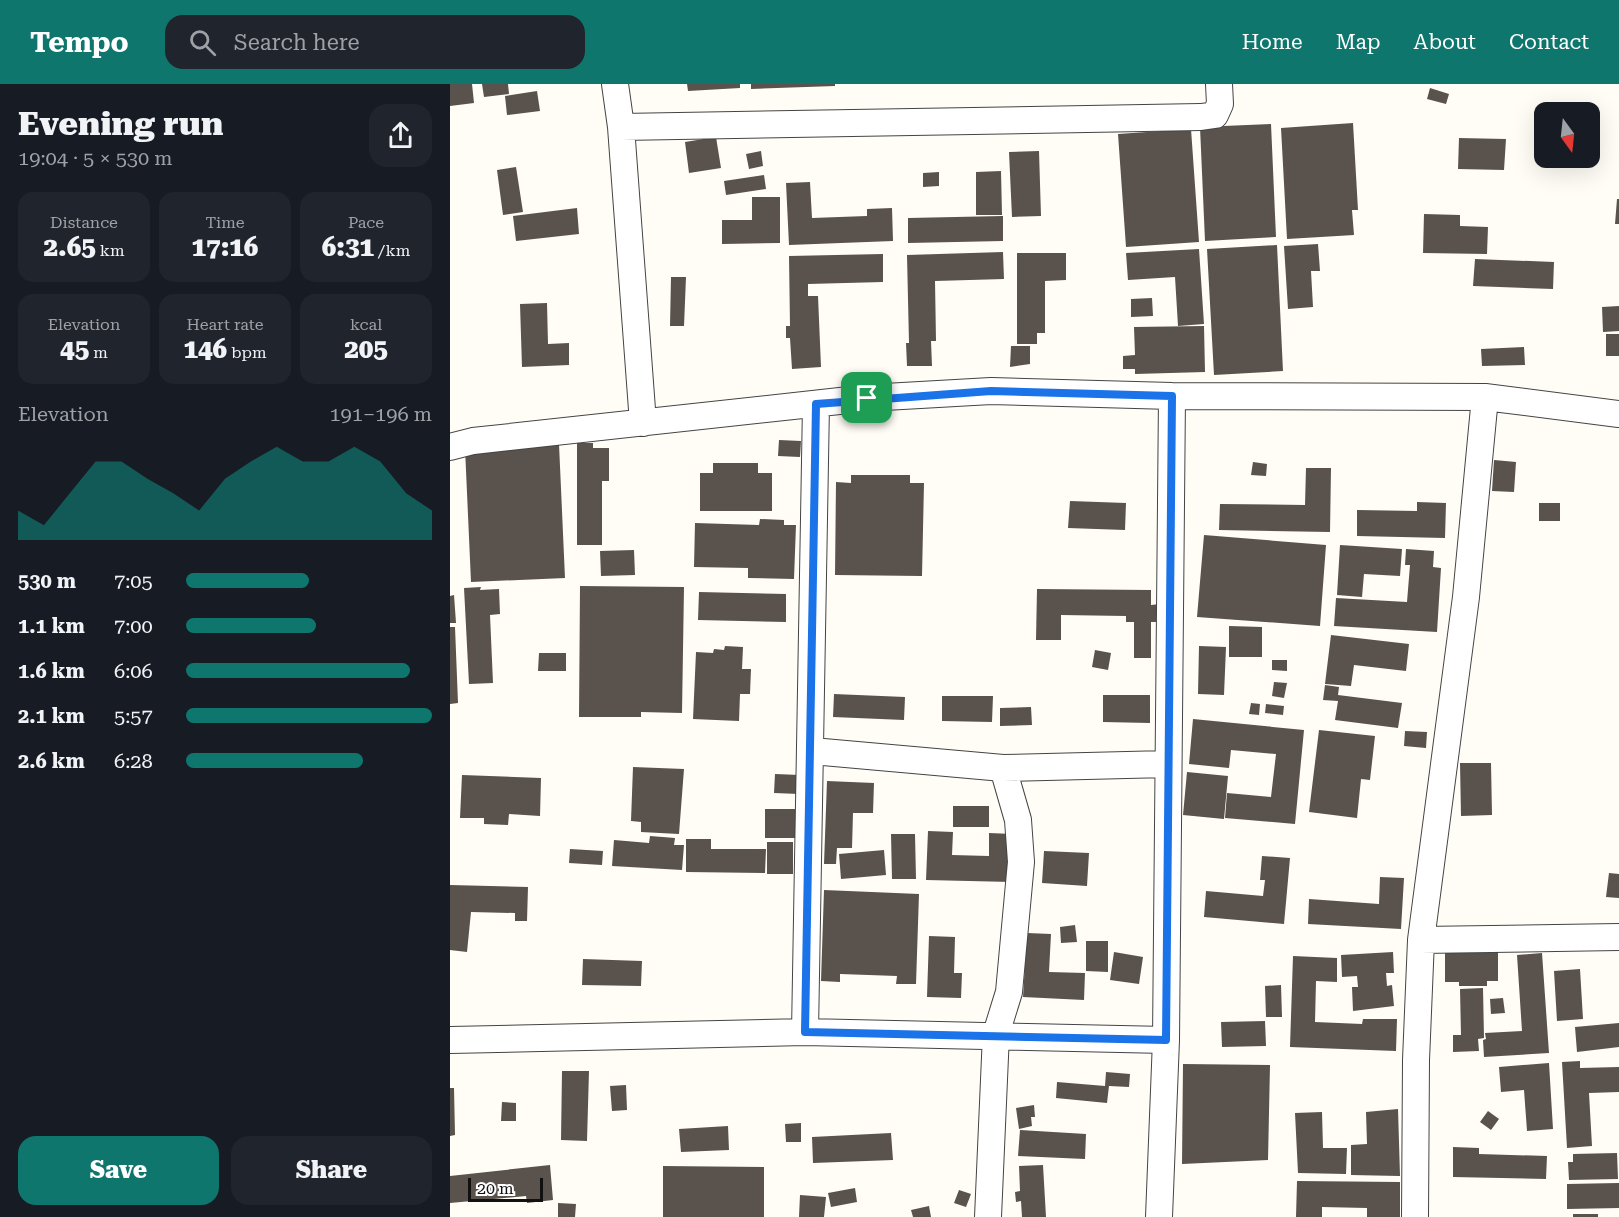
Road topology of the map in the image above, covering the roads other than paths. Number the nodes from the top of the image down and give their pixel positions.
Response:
1 (615, 84) edge
2 (1219, 84) edge
3 (621, 127) junction
4 (1172, 396) junction
5 (1485, 397) junction
6 (816, 404) junction
7 (1619, 414) edge
8 (643, 423) junction
9 (450, 447) edge
10 (812, 751) junction
11 (1167, 764) junction
12 (1004, 768) junction
13 (1619, 937) edge
14 (1421, 940) junction
15 (805, 1032) junction
16 (996, 1034) junction
17 (450, 1040) edge
18 (1166, 1040) junction
19 (988, 1217) edge
20 (1159, 1217) edge
21 (1415, 1217) edge

1 - 3 street
2 - 3 street
3 - 8 street
4 - 5 street
4 - 6 street
4 - 11 street
5 - 7 street
5 - 14 street
6 - 8 street
6 - 10 street
8 - 9 street
10 - 12 street
10 - 15 street
11 - 12 street
11 - 18 street
12 - 16 street
13 - 14 street
14 - 21 street
15 - 16 street
15 - 17 street
16 - 18 street
16 - 19 street
18 - 20 street

